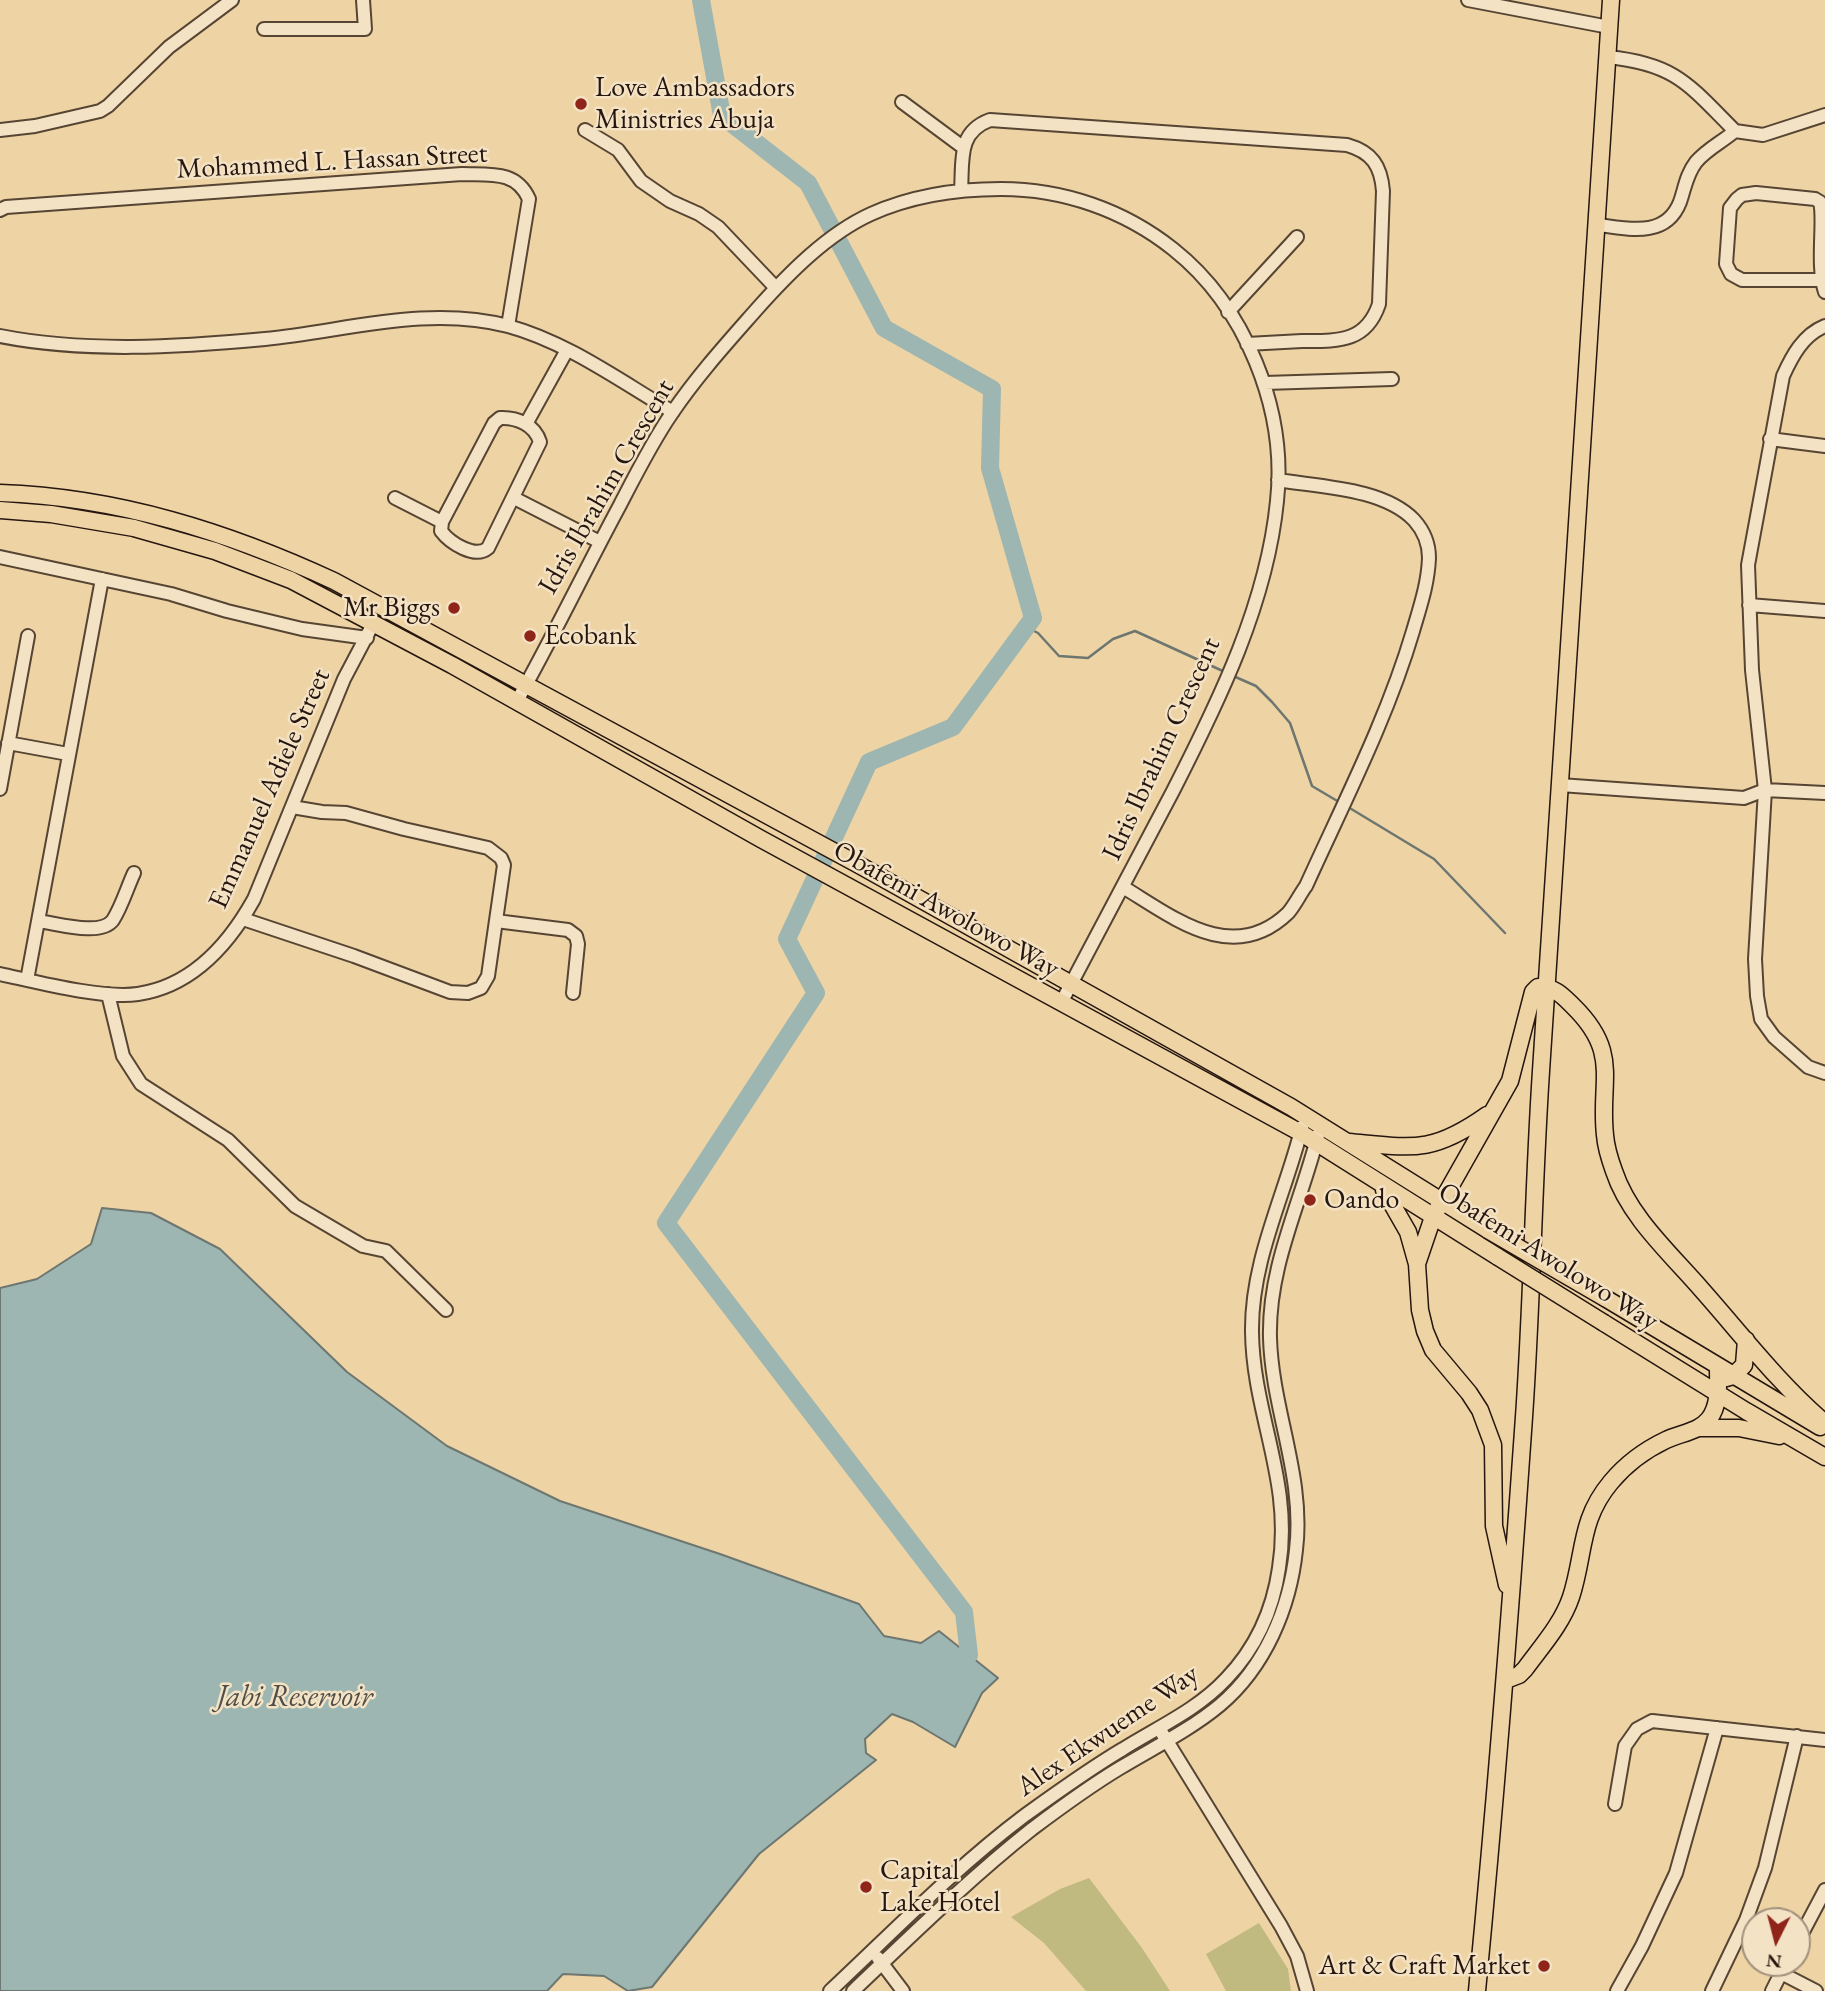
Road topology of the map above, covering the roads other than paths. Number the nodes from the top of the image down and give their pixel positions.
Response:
1 (232, 0) edge
2 (363, 0) edge
3 (1468, 0) edge
4 (1611, 0) edge
5 (1609, 27) junction
6 (264, 29) dead end
7 (1608, 57) junction
8 (902, 102) dead end
9 (1825, 115) edge
10 (0, 130) edge
11 (585, 130) dead end
12 (1735, 131) junction
13 (964, 148) junction
14 (961, 191) junction
15 (0, 210) edge
16 (1599, 225) junction
17 (1297, 237) dead end
18 (1823, 286) edge
19 (776, 288) junction
20 (1228, 312) junction
21 (508, 326) junction
22 (1825, 326) edge
23 (0, 336) edge
24 (1247, 344) junction
25 (567, 350) junction
26 (1392, 379) dead end
27 (1265, 383) junction
28 (673, 412) junction
29 (526, 424) junction
30 (1770, 439) junction
31 (1825, 446) edge
32 (1278, 480) junction
33 (0, 493) edge
34 (395, 498) dead end
35 (514, 498) junction
36 (0, 510) edge
37 (442, 522) junction
38 (600, 542) junction
39 (0, 557) edge
40 (102, 579) junction
41 (1749, 605) junction
42 (1825, 611) edge
43 (370, 631) junction
44 (29, 636) dead end
45 (525, 685) junction
46 (516, 701) junction
47 (8, 743) junction
48 (68, 754) junction
49 (1560, 785) junction
50 (0, 789) edge
51 (1765, 790) junction
52 (1825, 793) edge
53 (292, 807) junction
54 (134, 873) dead end
55 (1123, 887) junction
56 (243, 919) junction
57 (38, 920) junction
58 (496, 921) junction
59 (0, 974) edge
60 (27, 979) junction
61 (1070, 985) junction
62 (1547, 987) junction
63 (572, 993) dead end
64 (108, 994) junction
65 (1061, 1003) junction
66 (1825, 1073) edge
67 (1494, 1110) junction
68 (1305, 1116) junction
69 (1320, 1126) junction
70 (1301, 1133) junction
71 (1346, 1142) junction
72 (1316, 1143) junction
73 (1378, 1182) junction
74 (1442, 1201) junction
75 (1433, 1217) junction
76 (1417, 1264) junction
77 (446, 1310) dead end
78 (1746, 1340) junction
79 (1722, 1379) junction
80 (1825, 1423) edge
81 (1698, 1428) junction
82 (1825, 1429) edge
83 (1790, 1437) junction
84 (1825, 1457) edge
85 (1510, 1595) junction
86 (1506, 1680) junction
87 (1717, 1728) junction
88 (1163, 1734) junction
89 (1797, 1736) junction
90 (1825, 1740) edge
91 (1615, 1804) dead end
92 (1825, 1890) edge
93 (1811, 1916) edge
94 (873, 1951) junction
95 (882, 1964) junction
96 (1797, 1977) edge
97 (830, 1991) edge
98 (853, 1991) edge
99 (903, 1991) edge
100 (1307, 1991) edge
101 (1477, 1991) edge
102 (1617, 1991) edge
103 (1712, 1991) edge
104 (1816, 1991) edge

1 - 10 street
2 - 6 street
3 - 5 street
4 - 5 main road
5 - 7 main road
7 - 12 street
7 - 16 main road
8 - 13 street
9 - 12 street
11 - 19 street
12 - 16 street
13 - 14 street
13 - 24 street
14 - 19 street, Idris Ibrahim Crescent
14 - 20 street, Idris Ibrahim Crescent
15 - 21 street, Mohammed L. Hassan Street
16 - 49 main road
17 - 20 street
18 - 18 street
19 - 28 street, Idris Ibrahim Crescent
20 - 24 street, Idris Ibrahim Crescent
21 - 23 street
21 - 25 street
22 - 30 street
24 - 27 street, Idris Ibrahim Crescent
25 - 28 street
25 - 29 street
26 - 27 street
27 - 32 street, Idris Ibrahim Crescent
28 - 38 street, Idris Ibrahim Crescent
29 - 35 street
29 - 37 street
30 - 31 street
30 - 41 street
32 - 55 street, Idris Ibrahim Crescent
32 - 55 street
33 - 45 main road, Obafemi Awolowo Way
34 - 37 street
35 - 37 street
35 - 38 street
36 - 43 main road, Obafemi Awolowo Way
38 - 45 street, Idris Ibrahim Crescent
39 - 40 street
40 - 43 street
40 - 48 street
41 - 42 street
41 - 51 street
43 - 46 main road, Obafemi Awolowo Way
43 - 53 street, Emmanuel Adiele Street
44 - 47 street
45 - 46 street, Idris Ibrahim Crescent
45 - 61 main road, Obafemi Awolowo Way
46 - 65 main road, Obafemi Awolowo Way
47 - 48 street
47 - 50 street
48 - 57 street
49 - 51 street
49 - 62 main road
51 - 52 street
51 - 66 street
53 - 56 street, Emmanuel Adiele Street
53 - 58 street
54 - 57 street
55 - 61 street, Idris Ibrahim Crescent
56 - 58 street
56 - 64 street, Emmanuel Adiele Street
57 - 60 street
58 - 63 street
59 - 60 street, Emmanuel Adiele Street
60 - 64 street, Emmanuel Adiele Street
61 - 65 street, Idris Ibrahim Crescent
61 - 68 main road, Obafemi Awolowo Way
62 - 67 main road
62 - 78 main road
62 - 85 main road
64 - 77 street
65 - 70 main road, Obafemi Awolowo Way
67 - 71 main road
67 - 74 main road
68 - 69 main road, Obafemi Awolowo Way
68 - 70 street, Alex Ekwueme Way
69 - 71 main road, Obafemi Awolowo Way
69 - 72 street, Alex Ekwueme Way
70 - 72 main road, Obafemi Awolowo Way
70 - 88 street, Alex Ekwueme Way
71 - 74 main road, Obafemi Awolowo Way
72 - 73 main road, Obafemi Awolowo Way
72 - 88 street, Alex Ekwueme Way
73 - 75 main road, Obafemi Awolowo Way
73 - 76 main road
74 - 75 main road
74 - 79 main road, Obafemi Awolowo Way, bridge
75 - 76 main road
75 - 79 main road, Obafemi Awolowo Way, bridge
76 - 85 main road
78 - 79 main road
78 - 80 main road
79 - 81 main road
79 - 82 main road, Obafemi Awolowo Way
79 - 83 main road, Obafemi Awolowo Way
81 - 83 main road
81 - 86 main road
83 - 84 main road, Obafemi Awolowo Way
85 - 86 main road
86 - 101 main road
87 - 89 street
87 - 91 street
87 - 102 street
88 - 94 street, Alex Ekwueme Way
88 - 95 street, Alex Ekwueme Way
88 - 100 street
89 - 90 street
89 - 103 street
92 - 93 street
94 - 95 street
94 - 97 street, Alex Ekwueme Way
95 - 98 street, Alex Ekwueme Way
95 - 99 street
96 - 104 street

